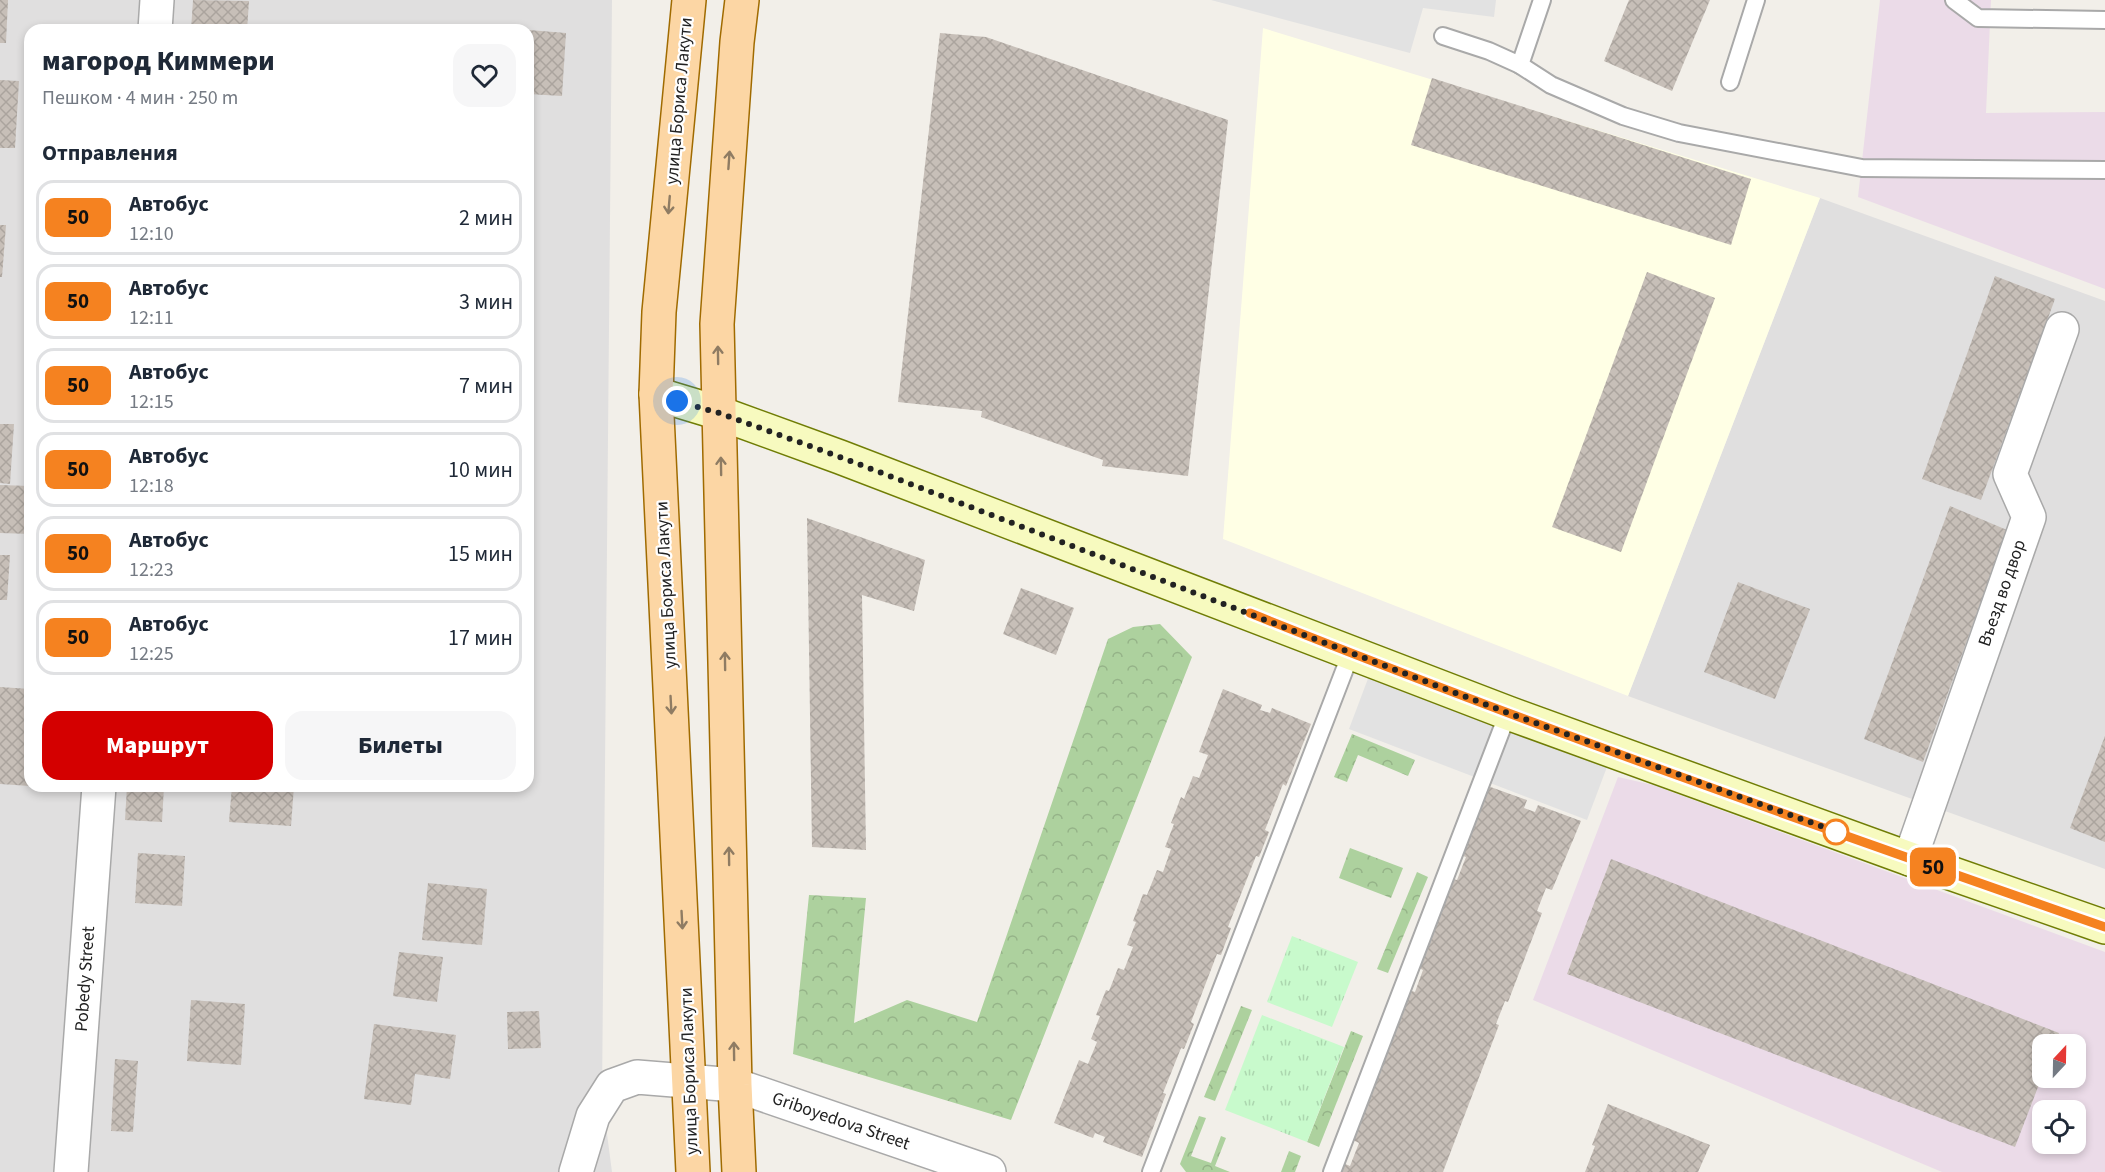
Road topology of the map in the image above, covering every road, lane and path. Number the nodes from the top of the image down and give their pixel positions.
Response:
1 (157, 0) edge
2 (688, 0) edge
3 (742, 0) edge
4 (1542, 0) edge
5 (1756, 0) edge
6 (1954, 0) edge
7 (2105, 20) edge
8 (155, 24) edge
9 (1443, 36) dead end
10 (1520, 65) junction
11 (1730, 82) dead end
12 (2105, 170) edge
13 (2062, 329) dead end
14 (656, 394) junction
15 (719, 413) junction
16 (1351, 653) junction
17 (1508, 713) junction
18 (99, 792) edge
19 (1910, 859) junction
20 (2105, 927) edge
21 (690, 1082) junction
22 (735, 1085) junction
23 (71, 1172) edge
24 (576, 1172) edge
25 (693, 1172) edge
26 (739, 1172) edge
27 (989, 1172) edge
28 (1151, 1172) edge
29 (1332, 1172) edge

1 - 8 street
2 -> 14 main road, улица Бориса Лакути
15 -> 3 main road
4 - 10 lane
5 - 11 lane
6 - 7 lane
9 - 10 lane
10 - 12 lane
13 - 19 street, Въезд во двор
14 - 15 street
14 -> 21 main road, улица Бориса Лакути
15 - 16 street
22 -> 15 main road
16 - 17 street
16 - 28 lane
17 - 19 street
17 - 29 lane
18 - 23 street, Pobedy Street
19 - 20 street
21 - 22 street, Griboyedova Street
21 - 24 street, Griboyedova Street
21 - 25 main road, улица Бориса Лакути
22 - 26 main road
22 - 27 street, Griboyedova Street

